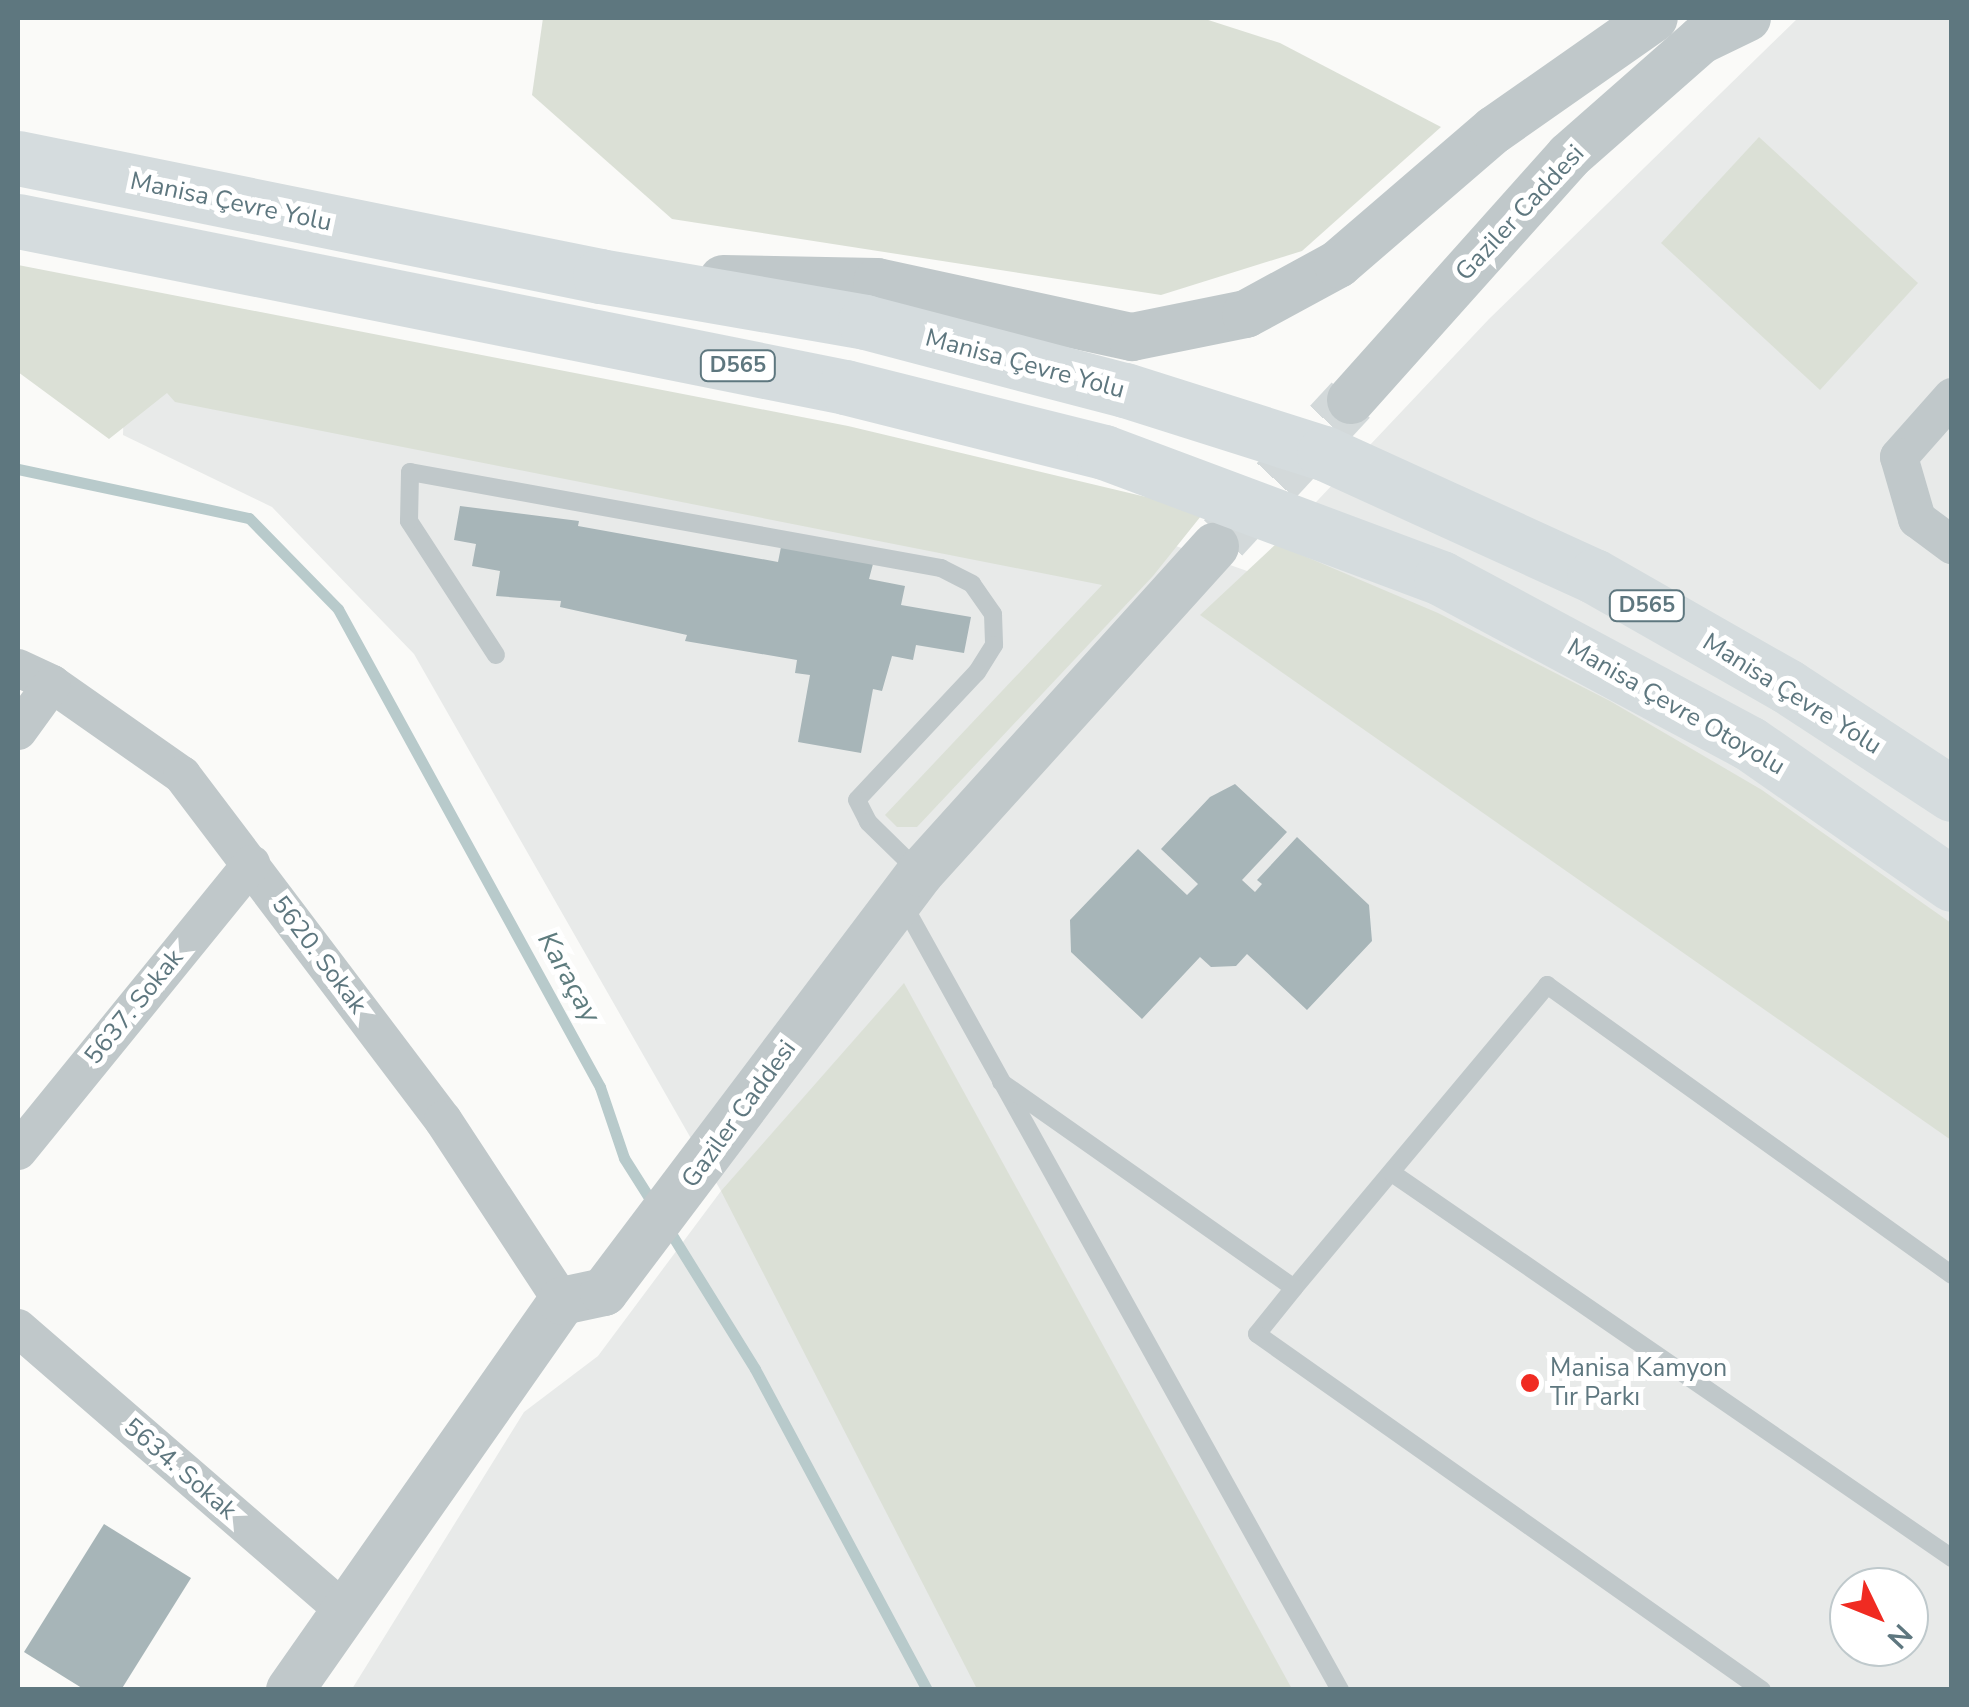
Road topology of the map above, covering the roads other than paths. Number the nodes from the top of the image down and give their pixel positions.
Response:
1 (1654, 18) edge
2 (1748, 18) edge
3 (1707, 29) edge
4 (18, 158) edge
5 (18, 221) edge
6 (600, 276) junction
7 (1952, 397) edge
8 (1351, 400) tunnel mouth
9 (1952, 545) edge
10 (1215, 547) tunnel mouth
11 (496, 656) dead end
12 (18, 668) edge
13 (52, 684) junction
14 (18, 731) edge
15 (1952, 794) edge
16 (251, 864) junction
17 (1952, 884) edge
18 (910, 885) junction
19 (1001, 1082) junction
20 (18, 1151) edge
21 (1392, 1173) junction
22 (1952, 1275) edge
23 (1294, 1288) junction
24 (583, 1297) junction
25 (18, 1328) edge
26 (1952, 1558) edge
27 (342, 1609) junction
28 (290, 1690) edge
29 (1340, 1690) edge
30 (1762, 1690) edge

1 - 6 street
2 - 3 street, Gaziler Caddesi
3 - 8 street, Gaziler Caddesi
4 - 6 highway, Manisa Çevre Yolu / D565
5 - 17 highway, Manisa Çevre Otoyolu / D565
6 - 15 highway, Manisa Çevre Yolu / D565
7 - 9 street
10 - 18 street, Gaziler Caddesi
11 - 18 lane
12 - 13 street, 5620. Sokak
13 - 14 street
13 - 16 street, 5620. Sokak
16 - 20 street, 5637. Sokak
16 - 24 street, 5620. Sokak
18 - 19 lane
18 - 24 street, Gaziler Caddesi
19 - 23 lane
19 - 29 lane
21 - 22 lane
21 - 23 lane
21 - 26 lane
23 - 30 lane
24 - 27 street, Gaziler Caddesi
25 - 27 street, 5634. Sokak
27 - 28 street, Gaziler Caddesi

